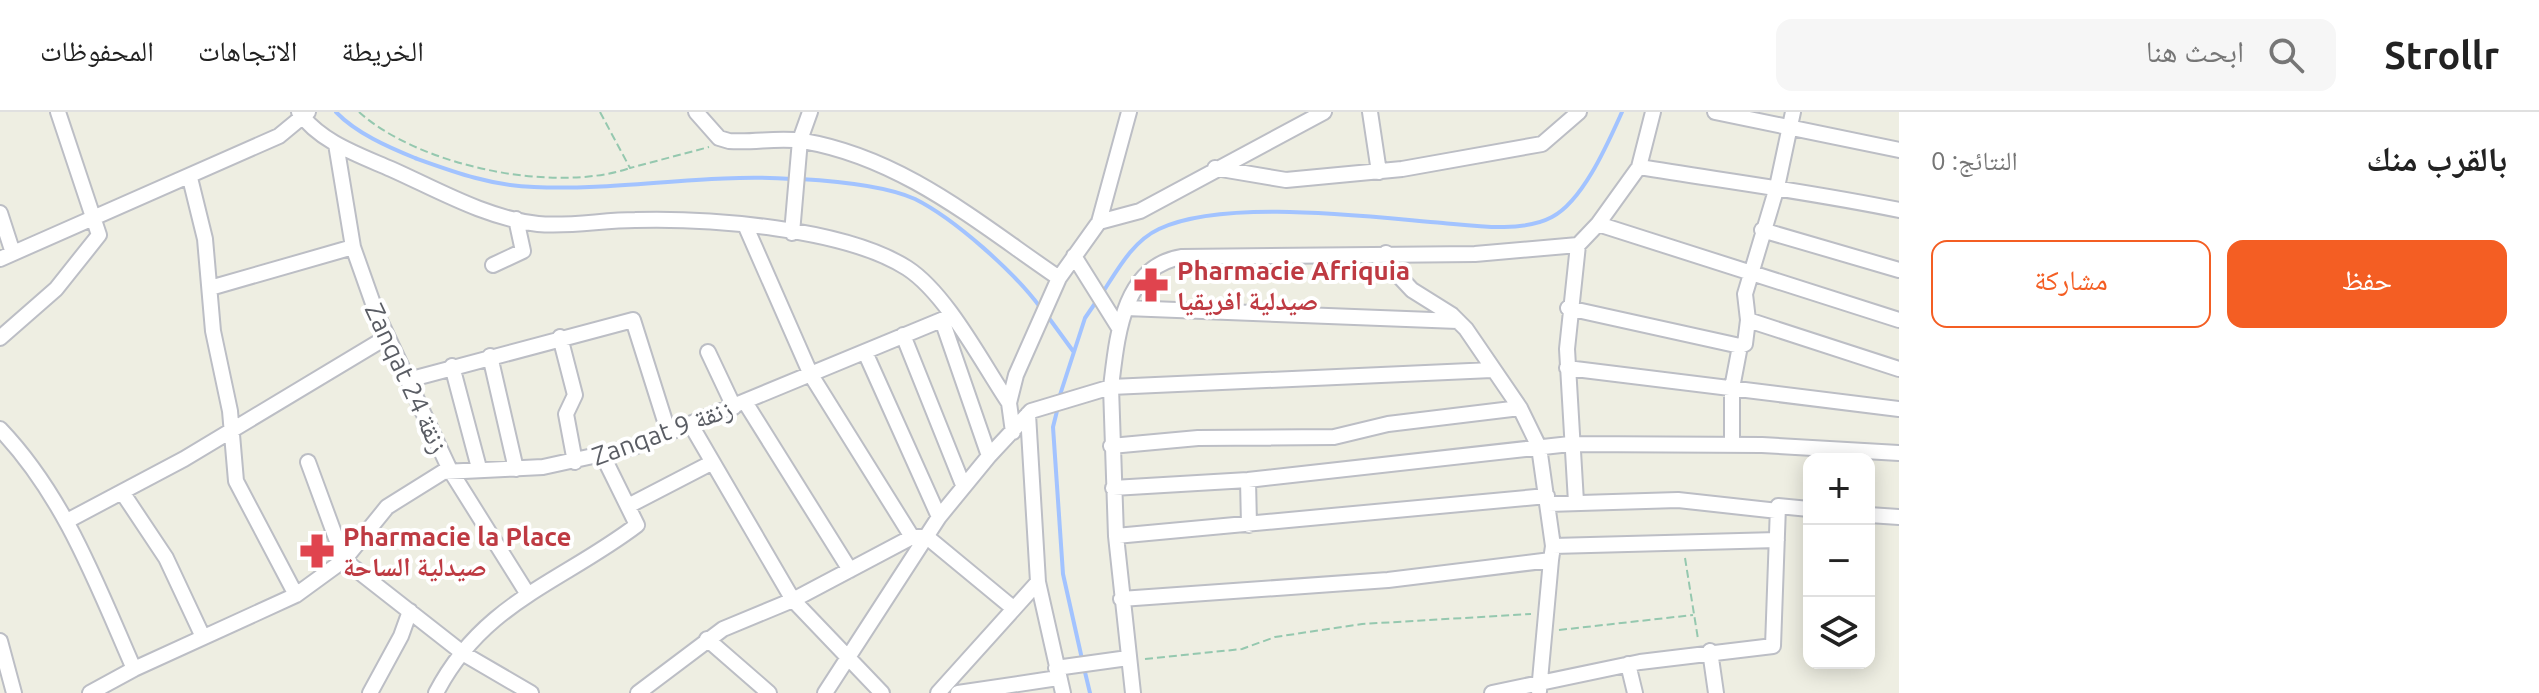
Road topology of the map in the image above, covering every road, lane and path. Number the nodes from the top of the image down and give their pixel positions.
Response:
1 (58, 112) edge
2 (359, 112) edge
3 (600, 112) edge
4 (696, 112) edge
5 (1129, 112) edge
6 (1323, 112) edge
7 (1370, 112) edge
8 (1579, 112) edge
9 (1653, 112) edge
10 (1715, 112) edge
11 (807, 113) edge
12 (303, 114) edge
13 (1792, 120) edge
14 (800, 140) junction
15 (729, 141) junction
16 (336, 144) junction
17 (1899, 150) edge
18 (1639, 167) junction
19 (630, 168) junction
20 (1215, 168) junction
21 (1379, 172) junction
22 (190, 178) junction
23 (1777, 187) junction
24 (1899, 210) edge
25 (0, 213) edge
26 (95, 218) junction
27 (516, 219) junction
28 (1099, 222) junction
29 (1598, 224) junction
30 (746, 227) junction
31 (1762, 230) junction
32 (792, 233) junction
33 (1578, 245) junction
34 (353, 247) junction
35 (1386, 253) junction
36 (6, 256) edge
37 (1074, 256) junction
38 (493, 265) dead end
39 (1899, 270) edge
40 (1750, 272) junction
41 (1059, 278) junction
42 (210, 288) junction
43 (1126, 308) junction
44 (1568, 308) junction
45 (946, 318) junction
46 (1748, 320) junction
47 (1899, 320) edge
48 (1458, 321) junction
49 (1119, 328) junction
50 (903, 335) junction
51 (387, 337) junction
52 (560, 337) junction
53 (0, 338) edge
54 (1740, 346) junction
55 (708, 352) dead end
56 (865, 352) junction
57 (490, 356) junction
58 (452, 366) junction
59 (1567, 368) junction
60 (1899, 369) edge
61 (1492, 370) junction
62 (811, 375) junction
63 (408, 380) junction
64 (1111, 387) junction
65 (1732, 388) junction
66 (1009, 403) junction
67 (740, 405) junction
68 (1520, 408) junction
69 (1899, 409) edge
70 (1030, 413) junction
71 (691, 425) junction
72 (0, 429) edge
73 (233, 430) junction
74 (1013, 432) junction
75 (669, 434) junction
76 (1570, 444) junction
77 (1732, 444) junction
78 (1111, 446) junction
79 (1539, 447) junction
80 (1899, 453) edge
81 (603, 456) junction
82 (989, 456) junction
83 (308, 462) dead end
84 (575, 462) junction
85 (711, 463) junction
86 (479, 468) junction
87 (516, 469) junction
88 (450, 470) junction
89 (1248, 480) junction
90 (963, 485) junction
91 (1113, 488) junction
92 (122, 492) junction
93 (1547, 500) junction
94 (1576, 502) junction
95 (630, 505) junction
96 (1803, 508) edge
97 (1778, 511) junction
98 (1875, 515) edge
99 (939, 517) junction
100 (1899, 517) edge
101 (67, 521) junction
102 (1249, 525) junction
103 (1116, 536) junction
104 (919, 537) junction
105 (1777, 540) junction
106 (1683, 545) junction
107 (1552, 553) junction
108 (344, 560) junction
109 (850, 570) junction
110 (1038, 582) junction
111 (527, 593) junction
112 (296, 595) junction
113 (1121, 599) junction
114 (793, 600) junction
115 (1013, 608) junction
116 (410, 611) junction
117 (1543, 614) junction
118 (1693, 615) junction
119 (1542, 632) junction
120 (203, 637) junction
121 (707, 639) junction
122 (0, 641) edge
123 (1705, 652) junction
124 (464, 654) junction
125 (1128, 659) junction
126 (846, 660) junction
127 (1628, 664) junction
128 (134, 669) junction
129 (1057, 673) junction
130 (1539, 688) edge
131 (14, 693) edge
132 (90, 693) edge
133 (370, 693) edge
134 (436, 693) edge
135 (531, 693) edge
136 (638, 693) edge
137 (769, 693) edge
138 (825, 693) edge
139 (882, 693) edge
140 (938, 693) edge
141 (958, 693) edge
142 (1063, 693) edge
143 (1133, 693) edge
144 (1492, 693) edge
145 (1635, 693) edge
146 (1716, 693) edge

1 - 26 street
2 - 19 path
3 - 19 path
4 - 15 street
5 - 28 street
6 - 20 street
7 - 21 street
8 - 21 street
9 - 18 street
10 - 13 street
11 - 14 street
12 - 16 street
12 - 22 street
13 - 17 street
13 - 23 street
14 - 15 street
14 - 32 street
14 - 41 street
15 - 19 path
16 - 27 street
16 - 34 street, Zanqat 24 زنقة
18 - 23 street
18 - 29 street
20 - 21 street
20 - 28 street
22 - 26 street
22 - 42 street
23 - 24 street
23 - 31 street
25 - 36 street
26 - 36 street
26 - 53 street
27 - 30 street
27 - 38 street
28 - 37 street
29 - 33 street
29 - 40 street
30 - 32 street
30 - 62 street
31 - 39 street
31 - 40 street
32 - 45 street
33 - 35 street
33 - 44 street
34 - 42 street
34 - 51 street, Zanqat 24 زنقة
35 - 43 street
35 - 48 street
37 - 41 street
37 - 49 street
40 - 46 street
40 - 47 street
41 - 66 street
42 - 73 street
43 - 48 street
43 - 49 street
44 - 54 street
44 - 59 street
45 - 50 street, Zanqat 9 زنقة
45 - 66 street
45 - 82 street
46 - 54 street
46 - 60 street
48 - 61 street
49 - 64 street
50 - 56 street, Zanqat 9 زنقة
50 - 90 street
51 - 63 street, Zanqat 24 زنقة
51 - 73 street
52 - 57 street
52 - 75 street
52 - 84 street
54 - 65 street
55 - 67 street
56 - 62 street, Zanqat 9 زنقة
56 - 99 street
57 - 58 street
57 - 87 street
58 - 63 street
58 - 86 street
59 - 65 street
59 - 76 street
61 - 64 street
61 - 68 street
62 - 67 street, Zanqat 9 زنقة
62 - 104 street
63 - 88 street, Zanqat 24 زنقة
64 - 70 street
64 - 78 street
65 - 69 street
65 - 77 street
66 - 74 street
67 - 71 street, Zanqat 9 زنقة
67 - 109 street
68 - 78 street
68 - 79 street
70 - 74 street
70 - 110 street
71 - 75 street, Zanqat 9 زنقة
71 - 85 street
72 - 101 street
73 - 92 street
73 - 112 street
74 - 82 street
75 - 81 street, Zanqat 9 زنقة
76 - 77 street
76 - 79 street
76 - 94 street
77 - 80 street
78 - 91 street
79 - 89 street
79 - 93 street
81 - 84 street, Zanqat 9 زنقة
81 - 95 street
82 - 90 street
83 - 108 street
84 - 87 street, Zanqat 9 زنقة
85 - 95 street
85 - 114 street
86 - 87 street, Zanqat 9 زنقة
86 - 88 street, Zanqat 9 زنقة
88 - 108 street, Zanqat 9 زنقة
88 - 111 street, Zanqat 24 زنقة
89 - 91 street
89 - 102 street
90 - 99 street
91 - 103 street
92 - 101 street
92 - 120 street
93 - 94 street
93 - 102 street
93 - 107 street
94 - 97 street
95 - 111 street
96 - 97 street
97 - 105 street
98 - 100 street
99 - 104 street
101 - 128 street
102 - 103 street
103 - 113 street
104 - 109 street
104 - 115 street
104 - 126 street
105 - 106 street
105 - 123 street
106 - 107 street
106 - 118 path
107 - 113 street
107 - 117 street
108 - 112 street, Zanqat 9 زنقة
108 - 116 street
109 - 114 street
110 - 115 street
110 - 129 street
111 - 124 street
112 - 120 street, Zanqat 9 زنقة
113 - 125 street
114 - 121 street
114 - 126 street
115 - 140 street
116 - 124 street
116 - 133 street
117 - 119 street
117 - 125 path
118 - 119 path
118 - 123 path
119 - 130 street
120 - 128 street, Zanqat 9 زنقة
121 - 136 street
121 - 137 street
122 - 131 street
123 - 127 street
123 - 146 street
124 - 134 street
124 - 135 street
125 - 129 street
125 - 143 street
126 - 138 street
126 - 139 street
127 - 130 street
127 - 145 street
128 - 132 street, Zanqat 9 زنقة
129 - 141 street
129 - 142 street
130 - 144 street

